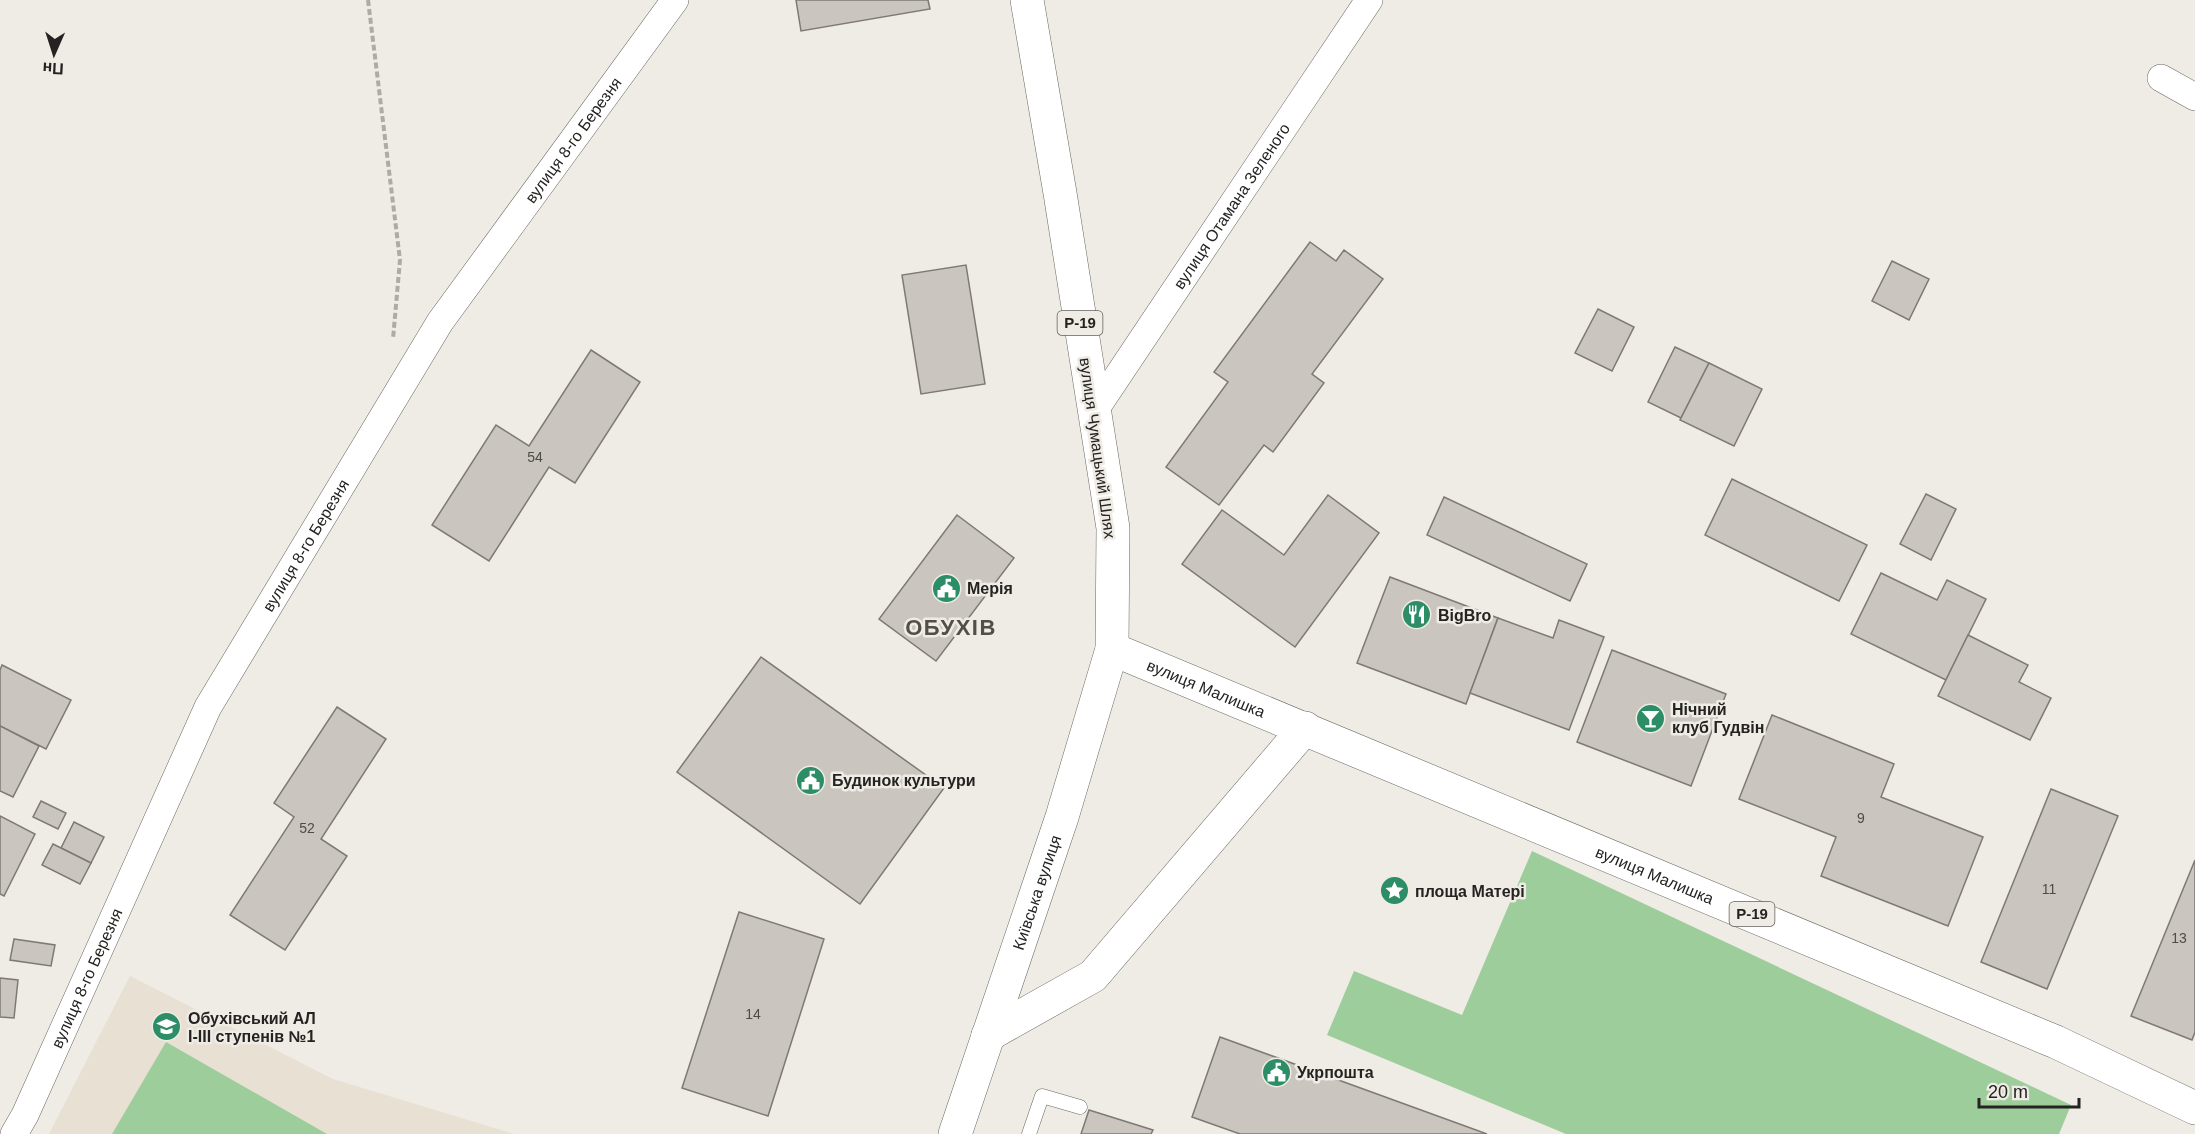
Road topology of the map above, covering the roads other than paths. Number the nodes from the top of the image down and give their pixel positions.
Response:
1 (675, 0) edge
2 (1027, 0) edge
3 (1369, 0) edge
4 (2161, 78) dead end
5 (2195, 97) edge
6 (1093, 413) junction
7 (1112, 649) junction
8 (1305, 728) junction
9 (988, 1035) junction
10 (1080, 1107) dead end
11 (2195, 1107) edge
12 (15, 1134) edge
13 (955, 1134) edge
14 (1029, 1134) edge

1 - 12 street, вулиця 8-го Березня
2 - 6 main road, вулиця Чумацький Шлях / Р-19
3 - 6 street, вулиця Отамана Зеленого
4 - 5 street
6 - 7 main road, вулиця Чумацький Шлях / Р-19
7 - 8 main road, вулиця Малишка / Р-19
7 - 9 main road, Київська вулиця
8 - 9 main road
8 - 11 main road, вулиця Малишка / Р-19
9 - 13 main road, Київська вулиця
10 - 14 lane

